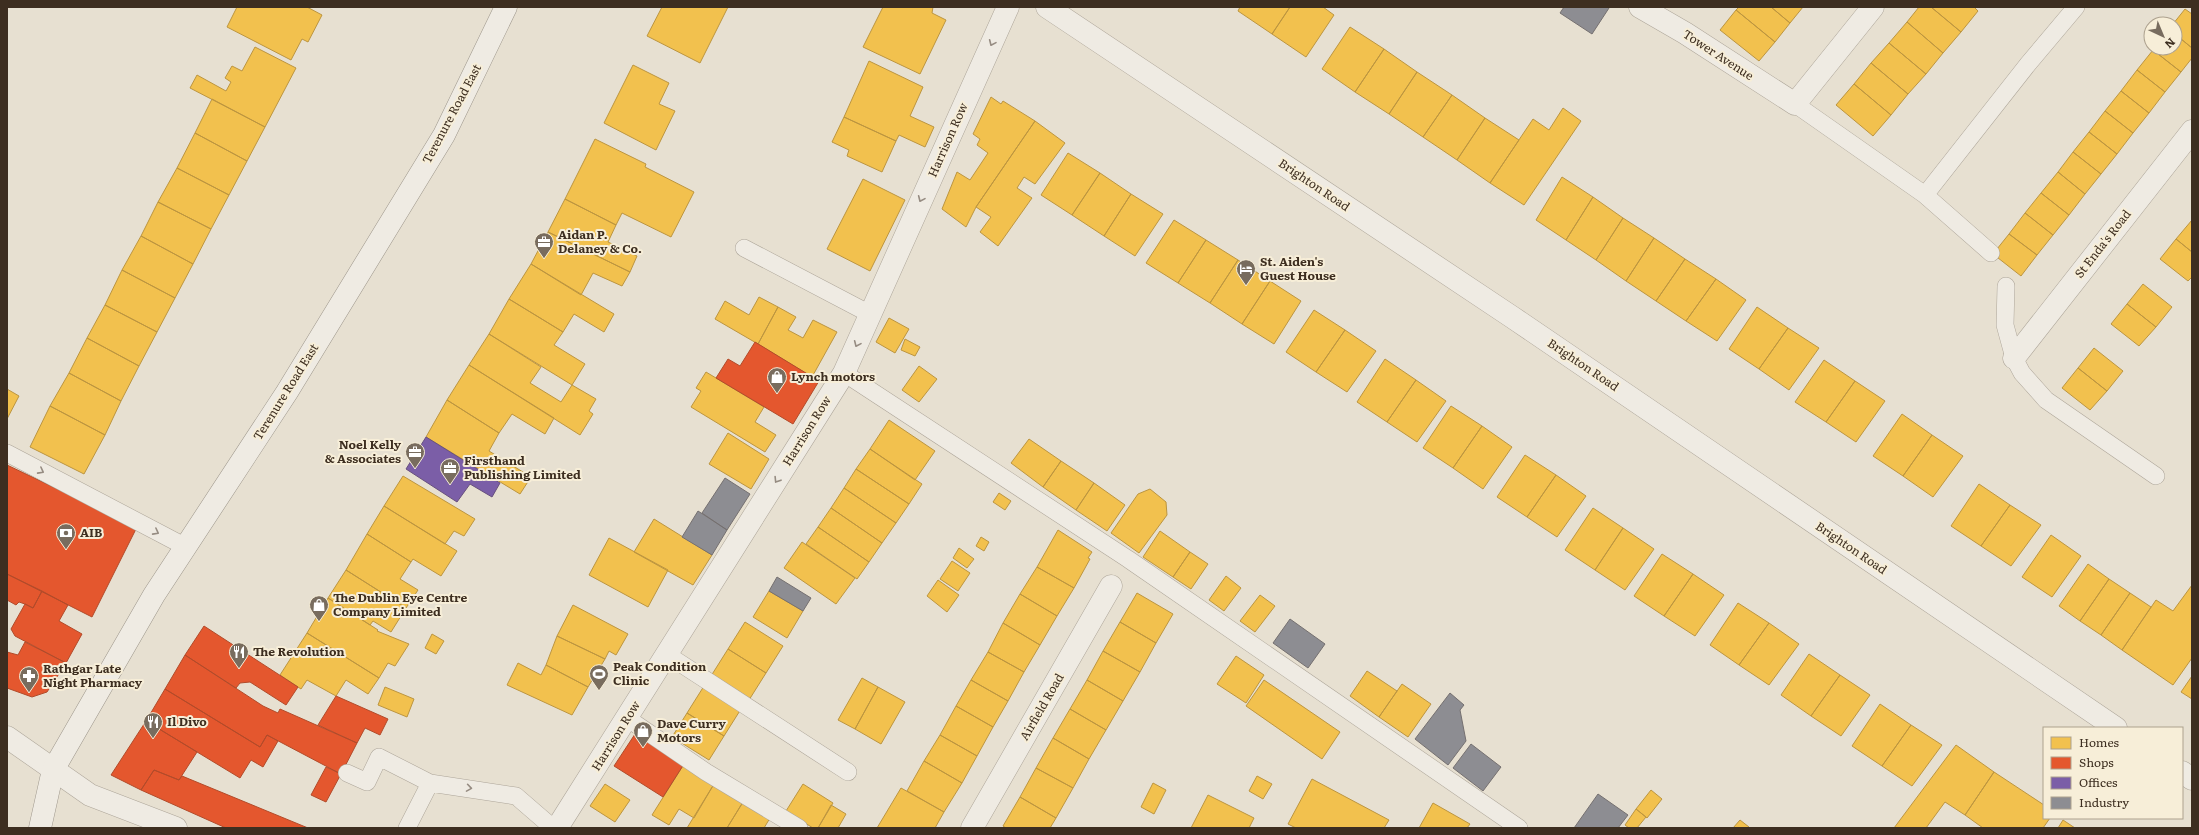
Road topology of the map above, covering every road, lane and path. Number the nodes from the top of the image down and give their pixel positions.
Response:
1 (506, 7) edge
2 (1008, 7) edge
3 (1047, 7) edge
4 (1640, 7) edge
5 (1873, 7) edge
6 (2076, 7) edge
7 (1795, 104) junction
8 (2192, 131) edge
9 (1926, 195) junction
10 (744, 248) dead end
11 (1991, 253) dead end
12 (2006, 286) dead end
13 (870, 314) junction
14 (2014, 358) junction
15 (844, 373) junction
16 (7, 453) edge
17 (2156, 476) dead end
18 (186, 547) junction
19 (1111, 586) dead end
20 (666, 654) junction
21 (627, 718) junction
22 (2115, 727) edge
23 (7, 737) edge
24 (52, 770) junction
25 (848, 772) dead end
26 (348, 773) dead end
27 (2183, 773) edge
28 (2192, 779) edge
29 (430, 783) junction
30 (40, 828) edge
31 (176, 828) edge
32 (407, 828) edge
33 (553, 828) edge
34 (557, 828) edge
35 (799, 828) edge
36 (972, 828) edge
37 (1519, 828) edge

1 - 18 street, Terenure Road East
2 -> 13 street, Harrison Row
3 - 22 street, Brighton Road
4 - 7 street, Tower Avenue
5 - 7 street
6 - 9 lane
7 - 9 lane
8 - 14 street, St Enda's Road
9 - 11 lane
10 - 13 lane
12 - 14 lane
13 -> 15 street, Harrison Row
14 - 17 lane
15 -> 20 street, Harrison Row
15 - 37 lane
16 -> 18 lane
18 - 24 street, Terenure Road East
19 - 36 street, Airfield Road
20 - 21 street, Harrison Row
20 - 25 lane
21 - 34 street, Harrison Row
21 - 35 lane
23 - 24 street
24 - 30 street, Terenure Road East
24 - 31 street
26 - 29 lane
27 - 28 street
29 - 32 lane
29 -> 33 lane

